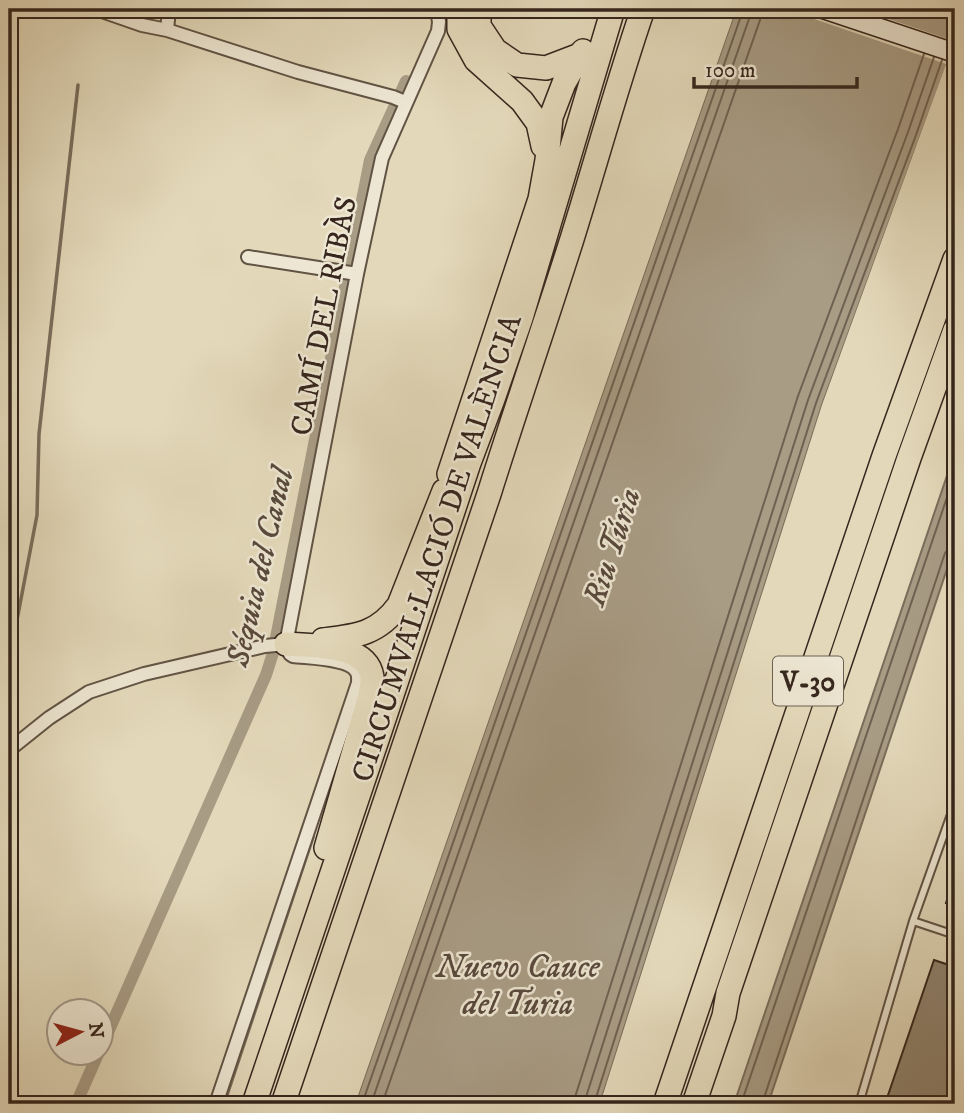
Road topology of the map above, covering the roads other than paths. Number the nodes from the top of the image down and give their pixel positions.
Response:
1 (96, 9) edge
2 (169, 9) edge
3 (437, 9) edge
4 (459, 9) edge
5 (479, 9) edge
6 (608, 9) edge
7 (613, 9) edge
8 (643, 9) edge
9 (823, 9) edge
10 (167, 30) junction
11 (955, 53) edge
12 (580, 55) junction
13 (405, 102) junction
14 (547, 160) junction
15 (248, 257) dead end
16 (955, 259) edge
17 (357, 274) junction
18 (955, 330) edge
19 (519, 398) junction
20 (444, 491) junction
21 (276, 645) junction
22 (379, 734) junction
23 (9, 750) edge
24 (955, 803) edge
25 (312, 895) junction
26 (913, 921) junction
27 (955, 935) edge
28 (729, 993) junction
29 (216, 1104) edge
30 (245, 1104) edge
31 (254, 1104) edge
32 (283, 1104) edge
33 (665, 1104) edge
34 (684, 1104) edge
35 (694, 1104) edge
36 (859, 1104) edge

1 - 10 street
2 - 10 street
3 - 13 street, CAMÍ DEL RIBÀS
4 - 14 highway
5 - 12 highway
6 - 12 highway
7 - 22 highway, CIRCUMVAL·LACIÓ DE VALÈNCIA
8 - 19 highway, CIRCUMVAL·LACIÓ DE VALÈNCIA
9 - 11 street
10 - 13 street
12 - 14 highway
13 - 17 street, CAMÍ DEL RIBÀS
14 - 20 highway
15 - 17 street
16 - 33 highway, V-30
17 - 21 street, CAMÍ DEL RIBÀS
18 - 28 highway, V-30
19 - 22 highway
19 - 32 highway, CIRCUMVAL·LACIÓ DE VALÈNCIA
20 - 21 highway
20 - 25 highway
21 - 23 street
21 - 25 highway
21 - 29 street
22 - 31 highway, CIRCUMVAL·LACIÓ DE VALÈNCIA
24 - 26 lane
25 - 30 highway
26 - 27 lane
26 - 36 lane
28 - 34 highway
28 - 35 highway, V-30

